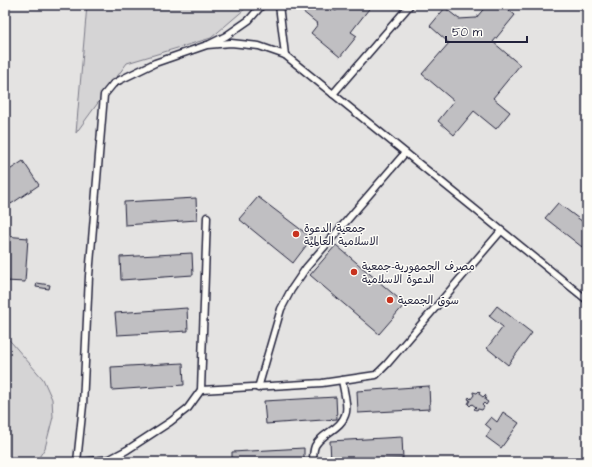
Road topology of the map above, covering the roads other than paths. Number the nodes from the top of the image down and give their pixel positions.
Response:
1 (5, 5) edge
2 (262, 5) edge
3 (279, 5) edge
4 (410, 5) edge
5 (5, 13) edge
6 (207, 45) junction
7 (285, 55) junction
8 (334, 94) junction
9 (405, 153) junction
10 (207, 217) dead end
11 (501, 231) junction
12 (587, 300) edge
13 (342, 380) junction
14 (258, 388) junction
15 (201, 390) junction
16 (78, 462) edge
17 (81, 462) edge
18 (313, 462) edge

1 - 5 lane
2 - 6 lane
3 - 7 lane
4 - 8 lane
6 - 7 lane
6 - 16 lane
7 - 8 lane
8 - 9 lane
9 - 11 lane
9 - 14 lane
10 - 15 lane
11 - 12 lane
11 - 13 lane
13 - 14 lane
13 - 18 lane
14 - 15 lane
15 - 17 lane

